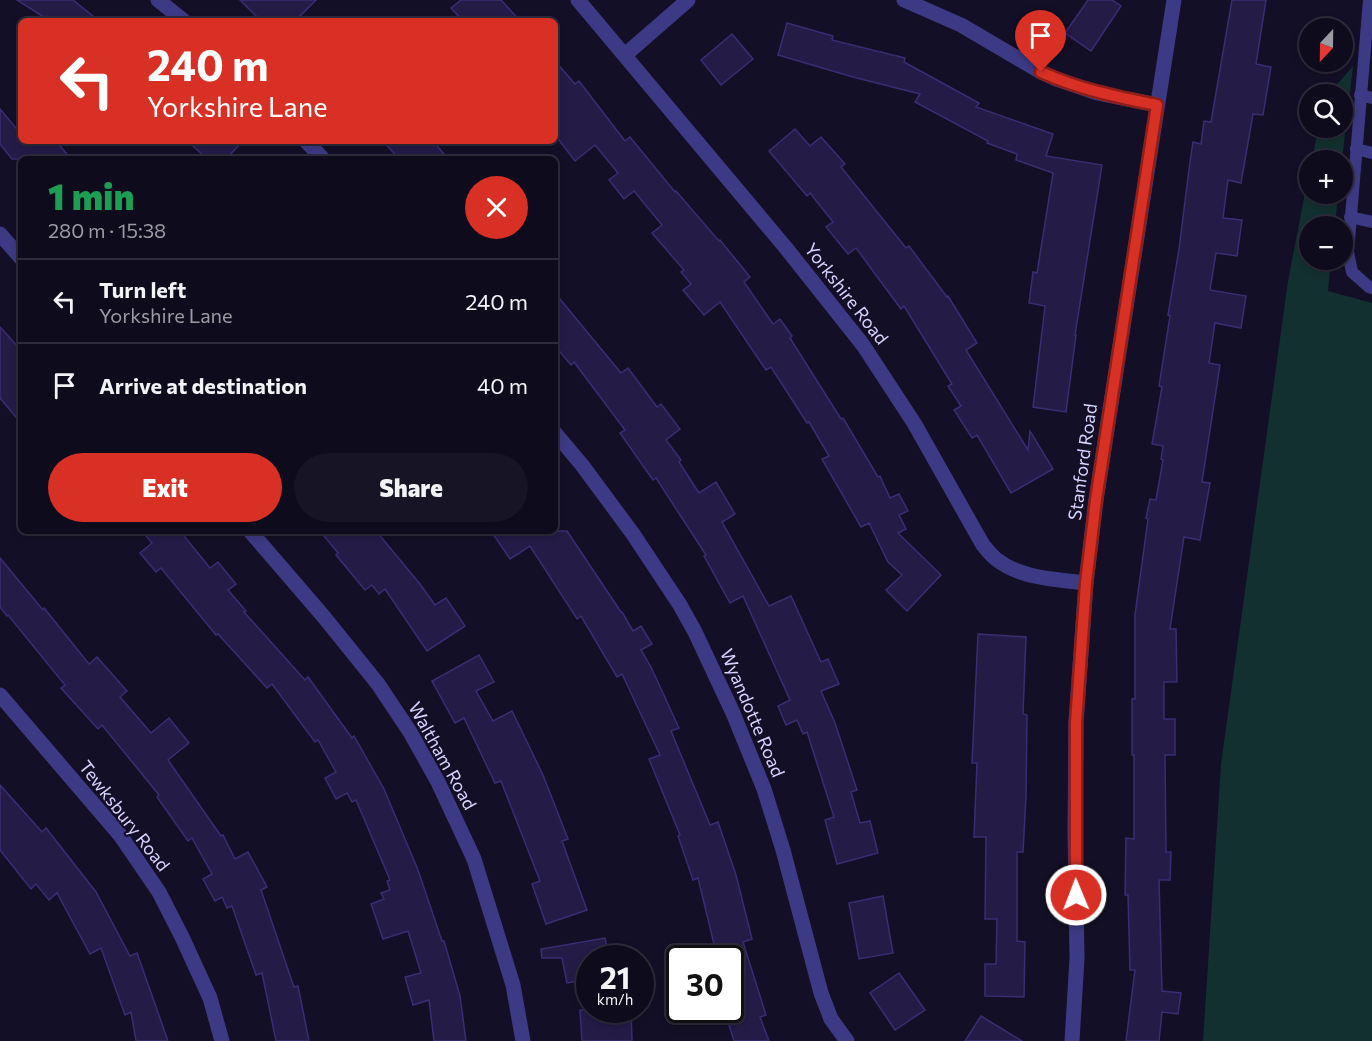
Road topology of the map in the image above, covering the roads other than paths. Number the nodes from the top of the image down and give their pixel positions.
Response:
1 (158, 0) edge
2 (578, 0) edge
3 (688, 0) edge
4 (904, 0) edge
5 (1174, 0) edge
6 (1369, 0) edge
7 (180, 18) edge
8 (625, 55) junction
9 (1366, 97) edge
10 (1157, 105) junction
11 (309, 144) edge
12 (1356, 149) junction
13 (1372, 153) edge
14 (320, 156) edge
15 (1350, 216) edge
16 (1353, 218) edge
17 (1372, 222) edge
18 (0, 234) edge
19 (18, 255) edge
20 (1352, 270) edge
21 (1372, 288) edge
22 (558, 437) edge
23 (253, 534) edge
24 (1086, 583) junction
25 (0, 695) edge
26 (222, 1041) edge
27 (523, 1041) edge
28 (847, 1041) edge
29 (1072, 1041) edge

1 - 7 street
2 - 8 street, Yorkshire Road
3 - 8 street
4 - 10 street
5 - 10 street, Stanford Road
6 - 9 lane
8 - 24 street, Yorkshire Road
9 - 12 lane
10 - 24 street, Stanford Road
11 - 14 street
12 - 13 lane
12 - 15 lane
16 - 17 lane
18 - 19 street
20 - 21 lane
22 - 28 street, Wyandotte Road
23 - 27 street, Waltham Road
24 - 29 street, Stanford Road
25 - 26 street, Tewksbury Road

